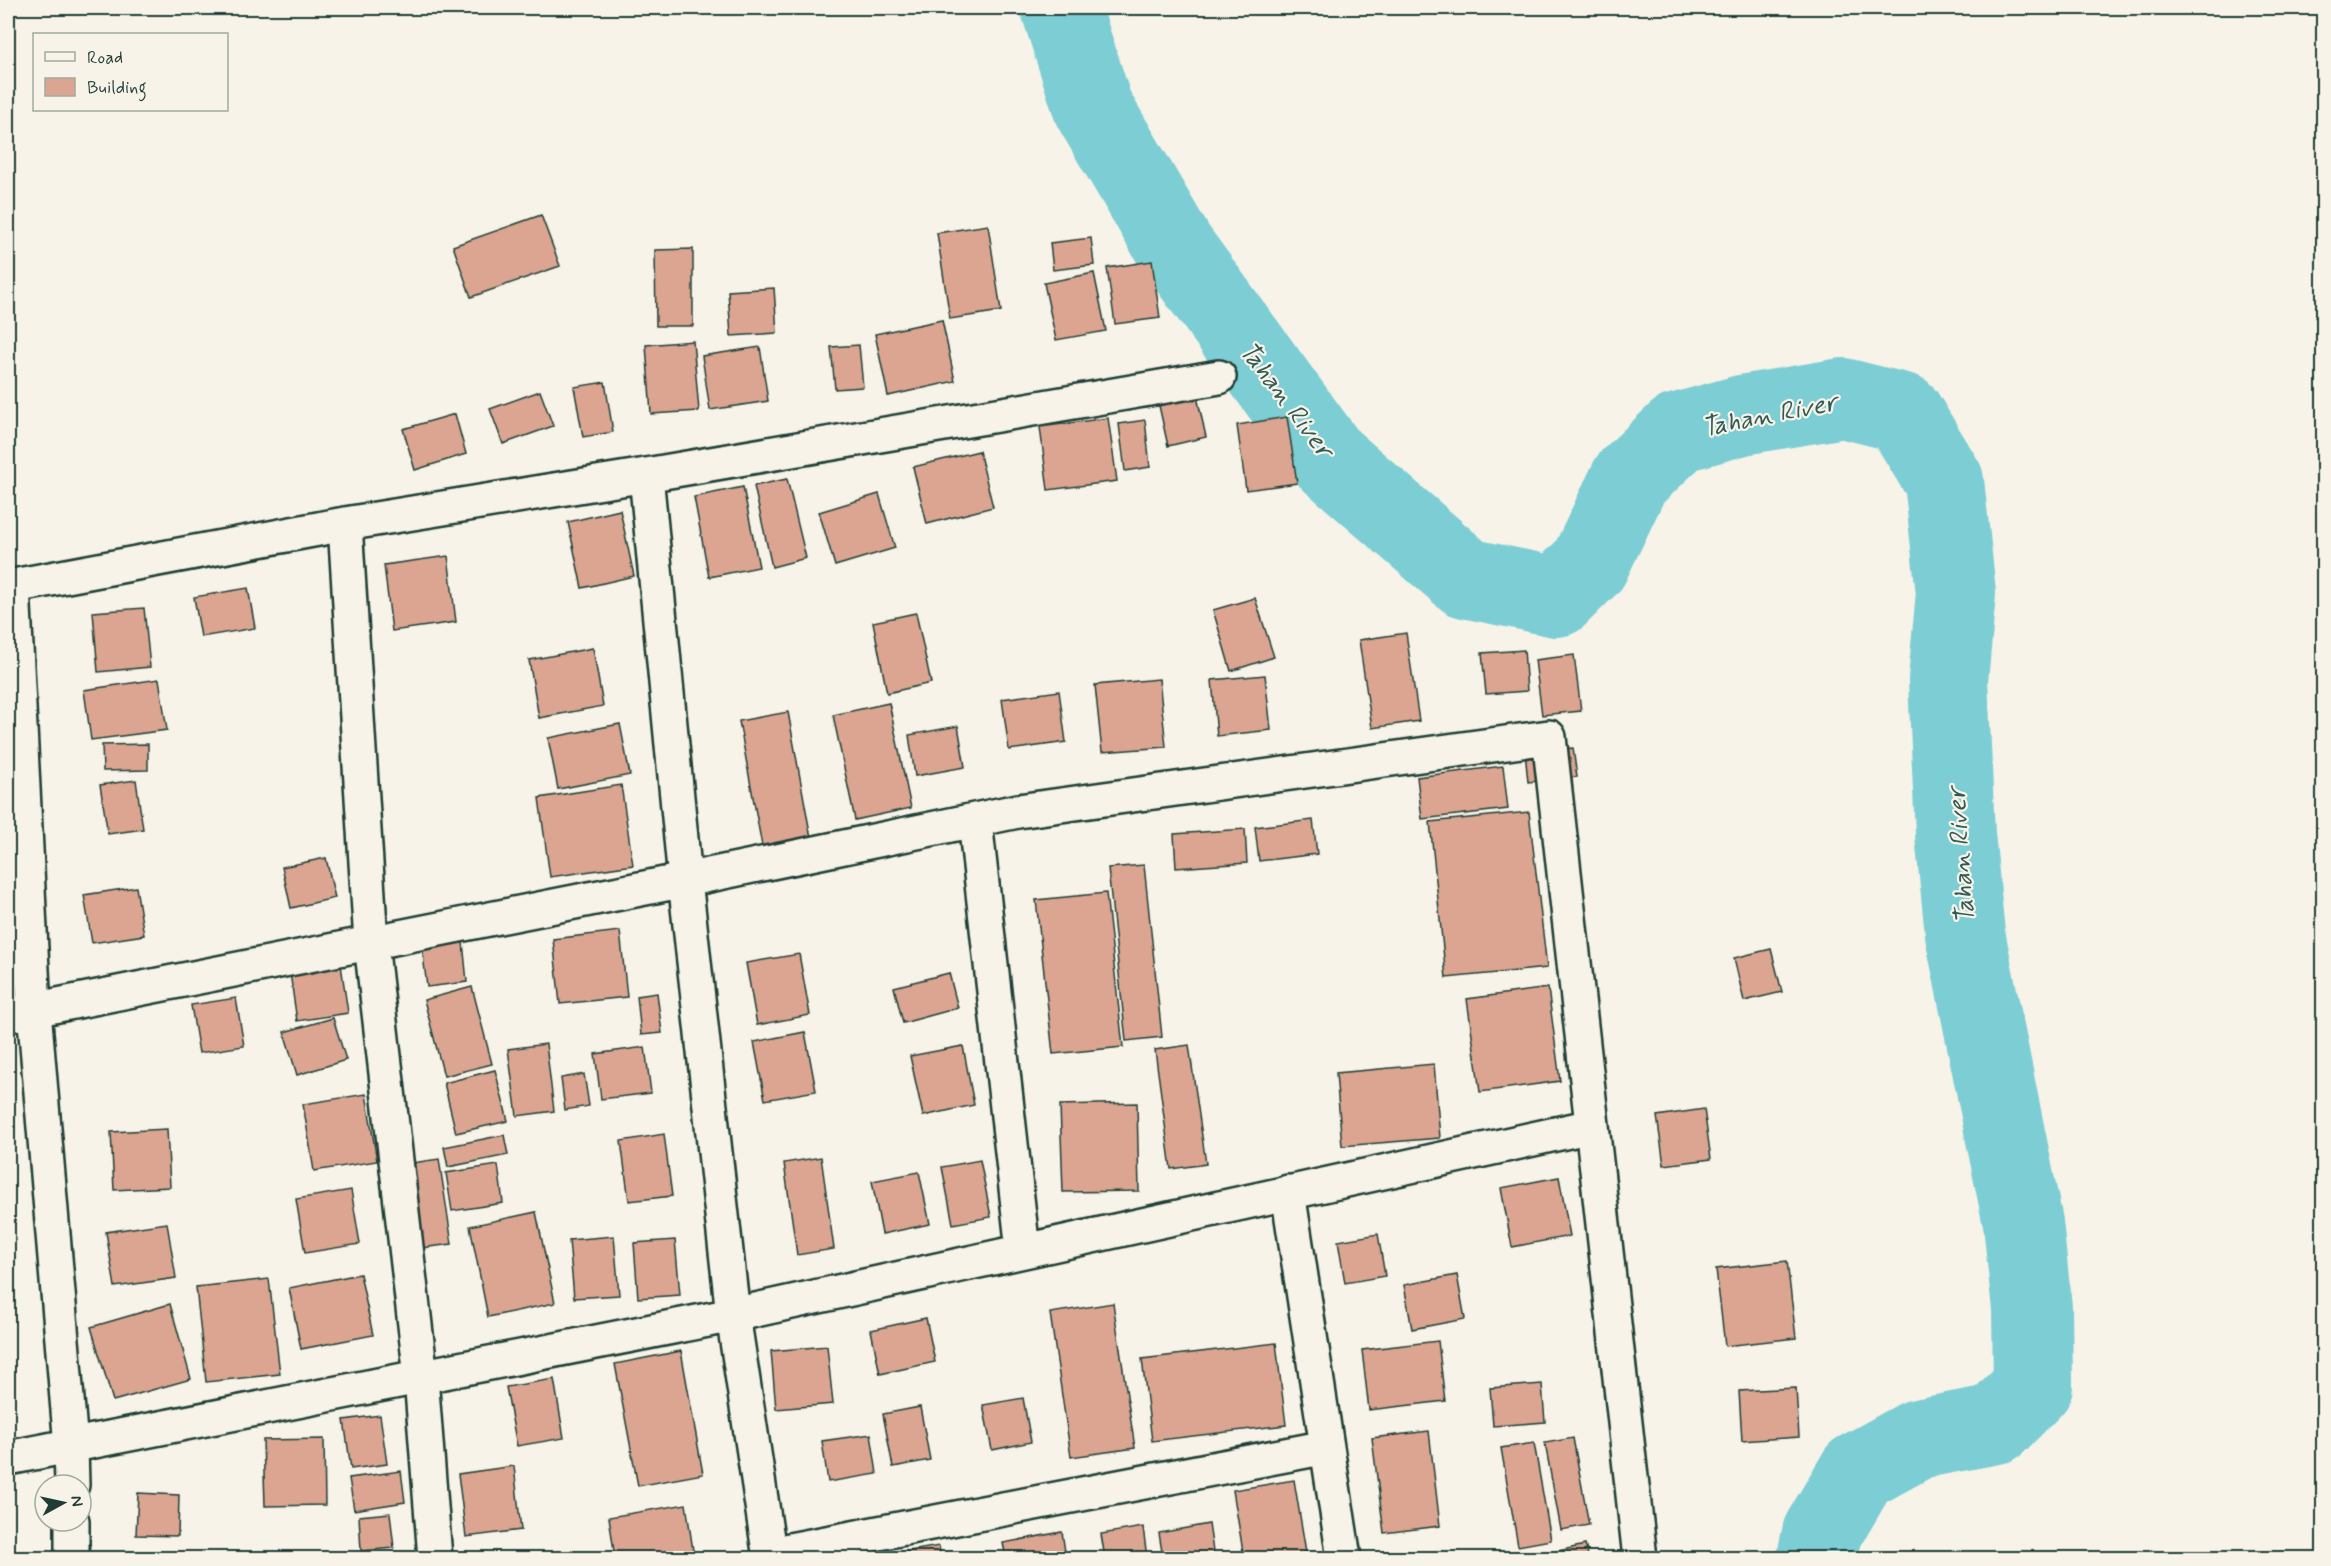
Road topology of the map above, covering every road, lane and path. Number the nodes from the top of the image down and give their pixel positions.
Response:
1 (1219, 377) dead end
2 (646, 475) junction
3 (345, 524) junction
4 (10, 587) edge
5 (975, 821) junction
6 (685, 880) junction
7 (371, 943) junction
8 (21, 1012) edge
9 (1592, 1126) junction
10 (1288, 1192) junction
11 (1023, 1251) junction
12 (733, 1315) junction
13 (421, 1377) junction
14 (71, 1446) junction
15 (1327, 1447) junction
16 (8, 1458) edge
17 (72, 1473) edge
18 (72, 1533) edge
19 (769, 1556) edge
20 (72, 1558) edge
21 (435, 1558) edge
22 (1344, 1558) edge
23 (1640, 1558) edge

1 - 2 street
2 - 3 street
2 - 6 street
3 - 4 street
3 - 7 street
4 - 8 street
5 - 6 street
5 - 9 street
5 - 11 street
6 - 7 street
6 - 12 street
7 - 8 street
7 - 13 street
8 - 14 street
9 - 10 street
9 - 23 street
10 - 11 street
10 - 15 street
11 - 12 street
12 - 13 street
12 - 19 street
13 - 14 street
13 - 21 street
14 - 16 street
14 - 17 street
15 - 19 street
15 - 22 street
18 - 20 street

